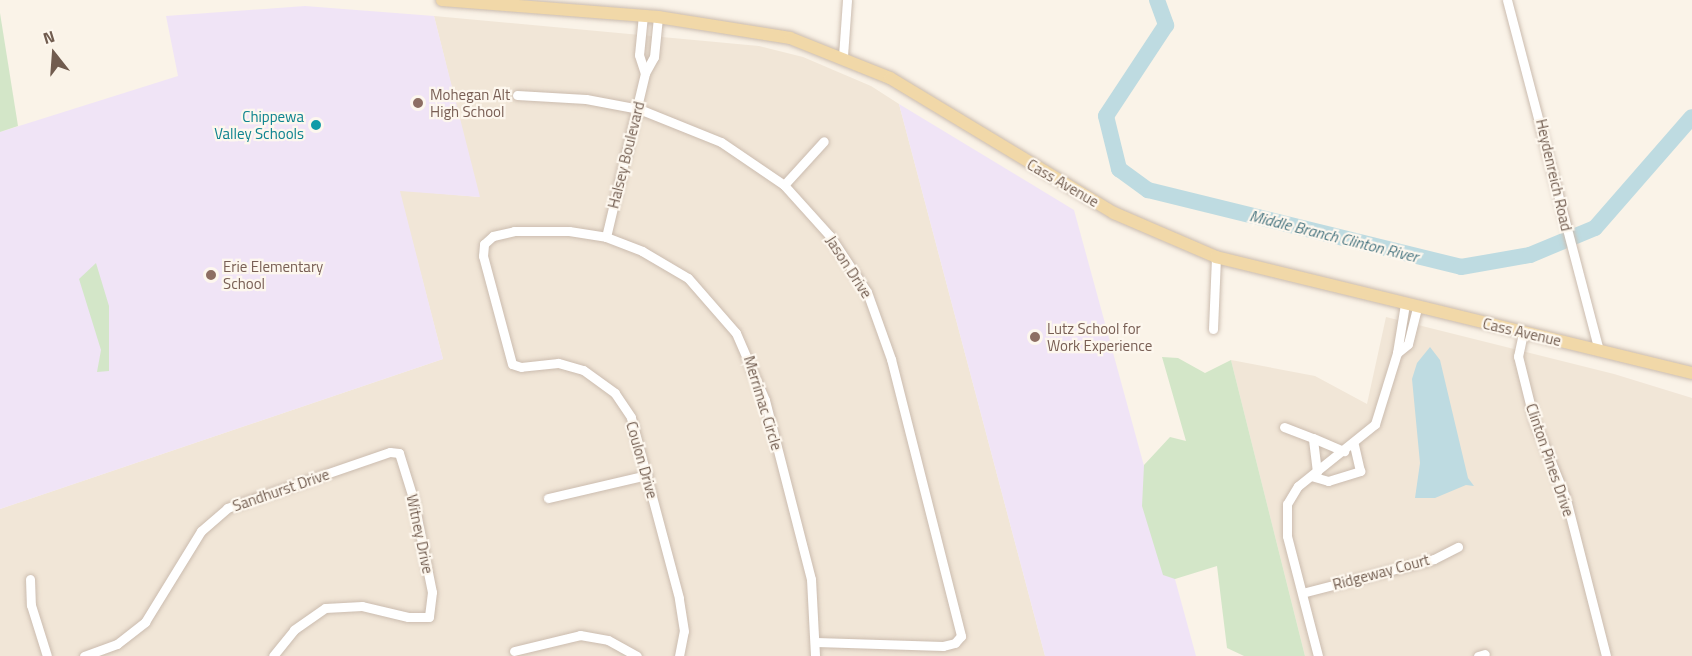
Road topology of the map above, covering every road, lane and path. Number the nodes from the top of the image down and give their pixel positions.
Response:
1 (442, 0) edge
2 (847, 0) edge
3 (1507, 0) edge
4 (643, 15) junction
5 (658, 17) junction
6 (843, 56) junction
7 (645, 73) junction
8 (517, 95) dead end
9 (639, 109) junction
10 (824, 141) dead end
11 (784, 185) junction
12 (606, 237) junction
13 (484, 244) joint
14 (1216, 257) junction
15 (1411, 305) junction
16 (1213, 329) dead end
17 (1523, 333) junction
18 (1599, 351) junction
19 (1692, 373) edge
20 (1284, 427) dead end
21 (1313, 438) junction
22 (1354, 444) junction
23 (1344, 451) junction
24 (399, 453) joint
25 (1314, 474) junction
26 (647, 475) junction
27 (548, 498) dead end
28 (1458, 547) dead end
29 (30, 579) dead end
30 (1302, 593) junction
31 (816, 642) junction
32 (514, 651) dead end
33 (47, 656) edge
34 (84, 656) edge
35 (273, 656) edge
36 (636, 656) edge
37 (679, 656) edge
38 (815, 656) edge
39 (1318, 656) edge
40 (1606, 656) edge

1 - 4 main road, Cass Avenue
2 - 6 street
3 - 18 street, Heydenreich Road
4 - 5 main road, Cass Avenue
4 - 7 street, Halsey Boulevard
5 - 6 main road, Cass Avenue
5 - 7 street, Halsey Boulevard
6 - 14 main road, Cass Avenue
7 - 9 street, Halsey Boulevard
8 - 9 street, Jason Drive
9 - 11 street, Jason Drive
9 - 12 street, Halsey Boulevard
10 - 11 street
11 - 31 street, Jason Drive
12 - 13 street, Merrimac Circle
12 - 31 street, Merrimac Circle
13 - 26 street, Coulon Drive
14 - 15 main road, Cass Avenue
14 - 16 street
15 - 17 main road, Cass Avenue
15 - 22 street
17 - 18 main road, Cass Avenue
17 - 40 street, Clinton Pines Drive
18 - 19 main road, Cass Avenue
20 - 21 street
21 - 23 street
21 - 25 street
22 - 23 street
22 - 25 street
23 - 25 street
24 - 34 street, Sandhurst Drive
24 - 35 street, Witney Drive
25 - 30 street
26 - 27 street
26 - 37 street, Coulon Drive
28 - 30 street, Ridgeway Court
29 - 33 street
30 - 39 street
31 - 38 street, Merrimac Circle
32 - 36 street

